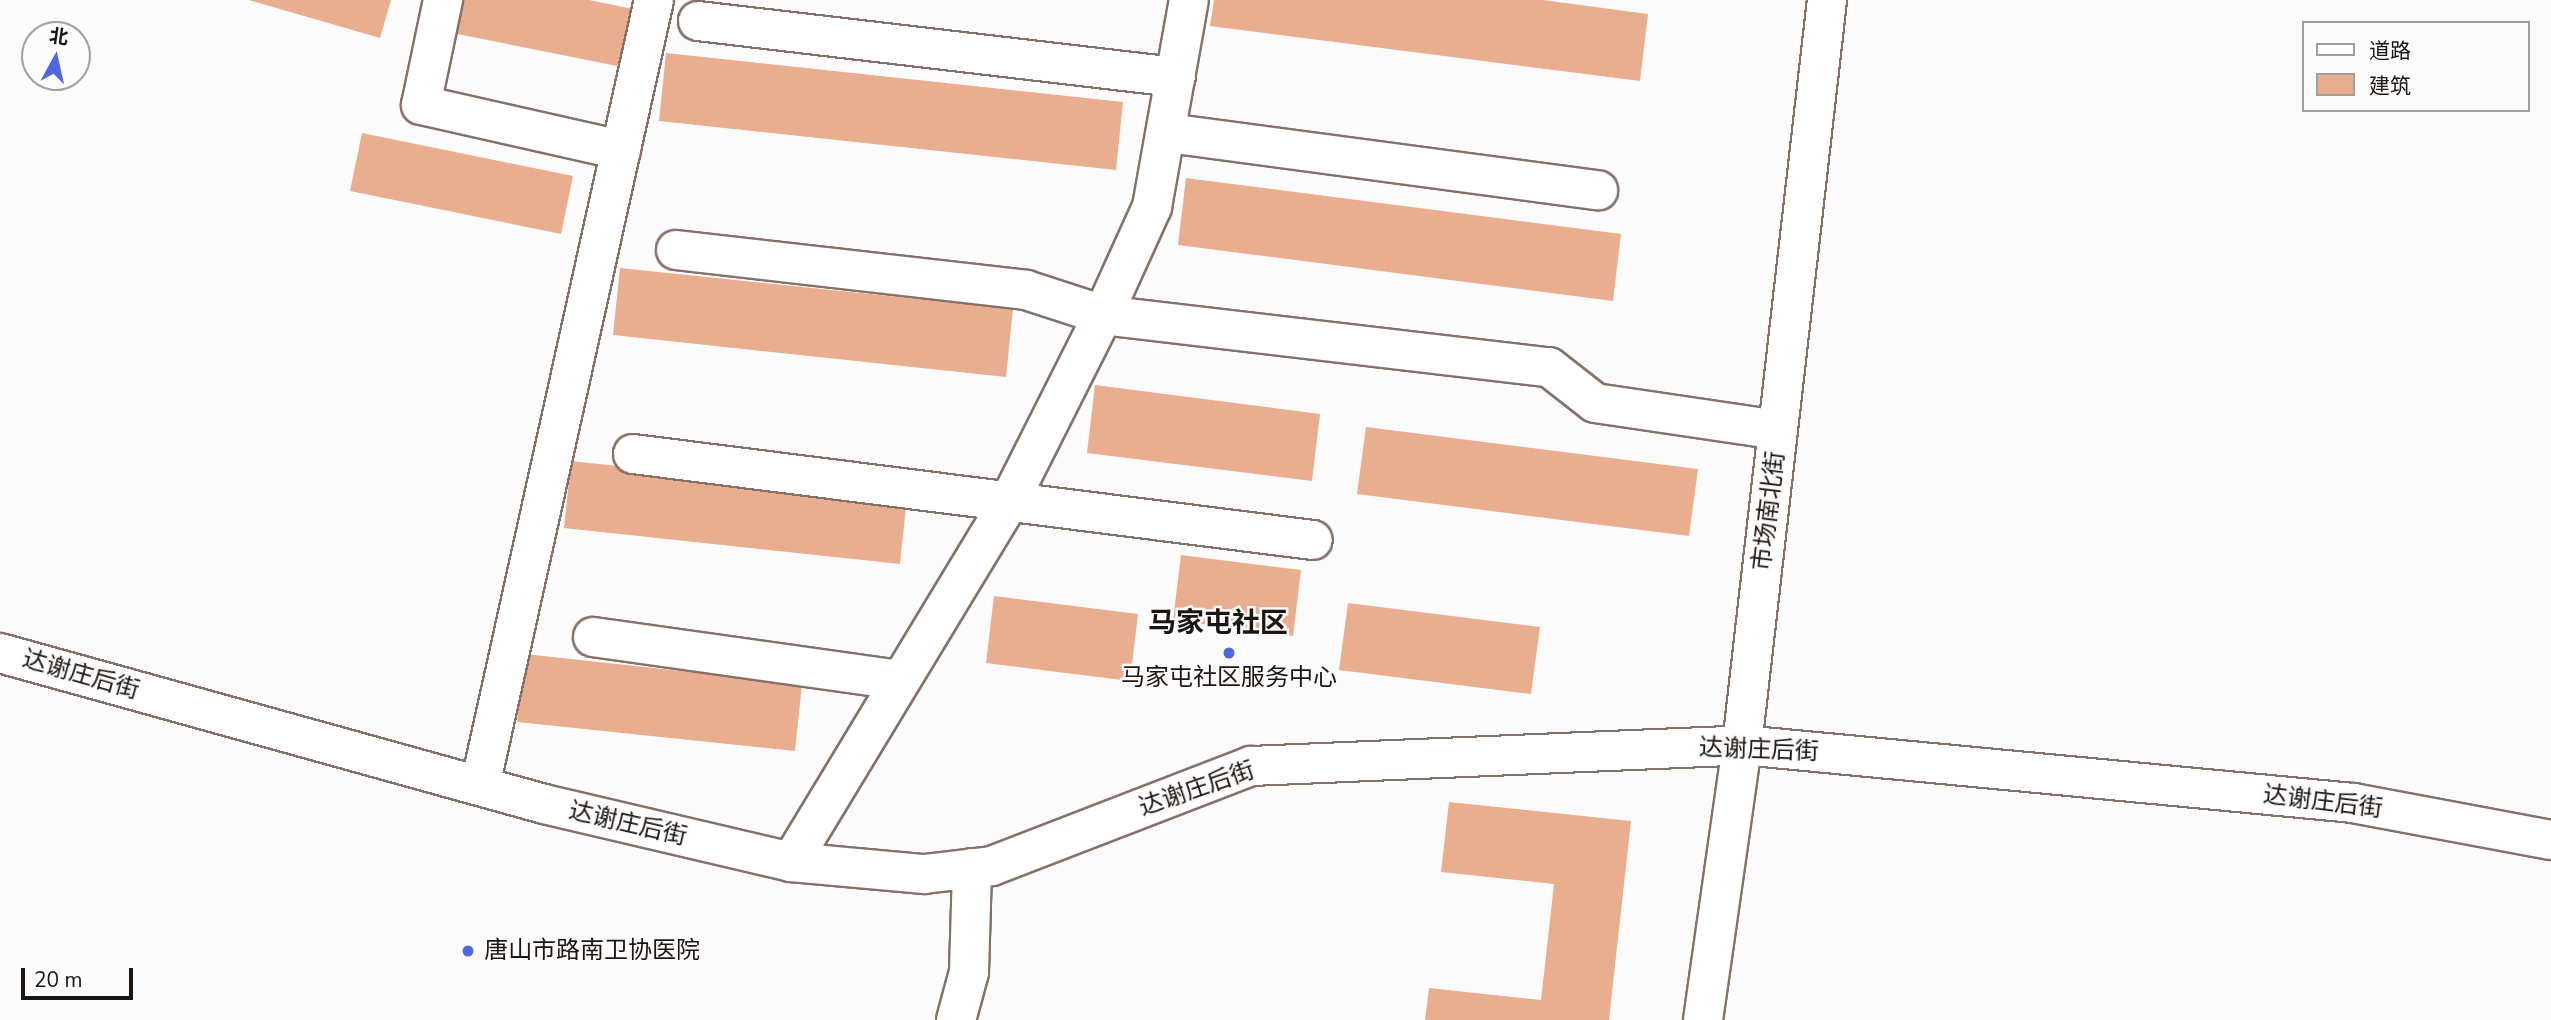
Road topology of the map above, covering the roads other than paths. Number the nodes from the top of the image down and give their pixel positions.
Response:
1 (443, 0) edge
2 (654, 0) edge
3 (1189, 0) edge
4 (1827, 0) edge
5 (698, 21) dead end
6 (1176, 77) junction
7 (1168, 133) junction
8 (621, 150) junction
9 (1598, 190) dead end
10 (676, 250) dead end
11 (1103, 315) junction
12 (1778, 430) junction
13 (633, 454) dead end
14 (1010, 500) junction
15 (1313, 540) dead end
16 (593, 637) dead end
17 (0, 653) edge
18 (899, 680) junction
19 (1742, 745) junction
20 (480, 786) junction
21 (2551, 840) edge
22 (791, 862) junction
23 (972, 868) junction
24 (956, 1020) edge
25 (1703, 1020) edge

1 - 8 street
2 - 8 street
3 - 6 street
4 - 12 street, 市场南北街
5 - 6 street
6 - 7 street
7 - 9 street
7 - 11 street
8 - 20 street
10 - 11 street
11 - 12 street
11 - 14 street
12 - 19 street, 市场南北街
13 - 14 street
14 - 15 street
14 - 18 street
16 - 18 street
17 - 20 street, 达谢庄后街
18 - 22 street
19 - 21 street, 达谢庄后街
19 - 23 street, 达谢庄后街
19 - 25 street, 市场南北街
20 - 22 street, 达谢庄后街
22 - 23 street, 达谢庄后街
23 - 24 street

